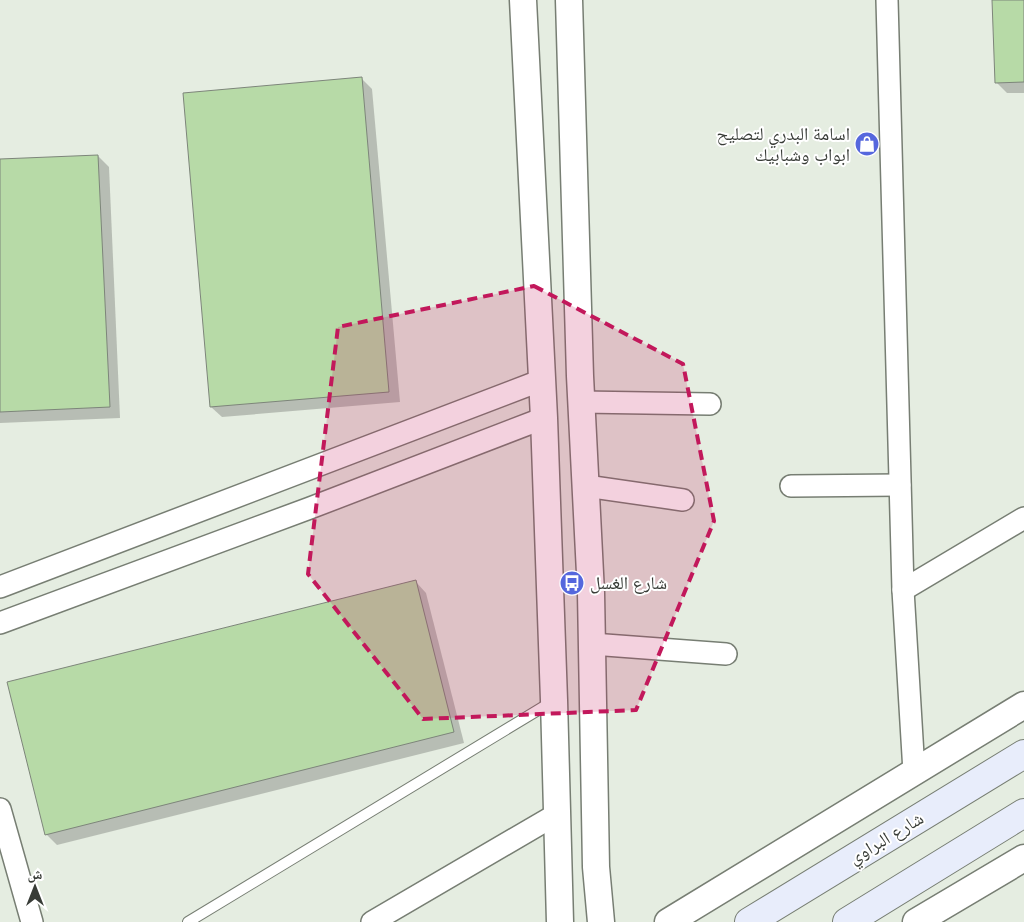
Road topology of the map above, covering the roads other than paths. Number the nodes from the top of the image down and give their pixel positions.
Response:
1 (524, 0) edge
2 (569, 0) edge
3 (887, 0) edge
4 (542, 380) junction
5 (581, 402) junction
6 (710, 404) dead end
7 (544, 418) junction
8 (900, 485) junction
9 (586, 486) junction
10 (791, 486) dead end
11 (684, 500) dead end
12 (1024, 518) edge
13 (0, 587) edge
14 (903, 590) junction
15 (551, 593) junction
16 (591, 593) junction
17 (0, 623) edge
18 (592, 644) junction
19 (726, 654) dead end
20 (554, 700) junction
21 (1024, 705) edge
22 (1024, 754) edge
23 (914, 772) junction
24 (0, 809) edge
25 (1024, 813) edge
26 (557, 814) junction
27 (1024, 858) edge
28 (32, 922) edge
29 (188, 922) edge
30 (372, 922) edge
31 (560, 922) edge
32 (601, 922) edge
33 (668, 922) edge
34 (749, 922) edge
35 (847, 922) edge
36 (916, 922) edge

1 - 4 street
2 - 5 street
3 - 8 street
4 - 7 street
4 - 13 street
5 - 6 street
5 - 9 street
7 - 15 street
7 - 17 street
8 - 10 street
8 - 14 street
9 - 11 street
9 - 16 street
12 - 14 street
14 - 23 street
15 - 16 street
15 - 20 street
16 - 18 street
18 - 19 street
18 - 32 street
20 - 26 street
20 - 29 lane
21 - 23 street
22 - 34 main road, شارع البراوي
23 - 33 street
24 - 28 street
25 - 35 main road
26 - 30 street
26 - 31 street
27 - 36 street

